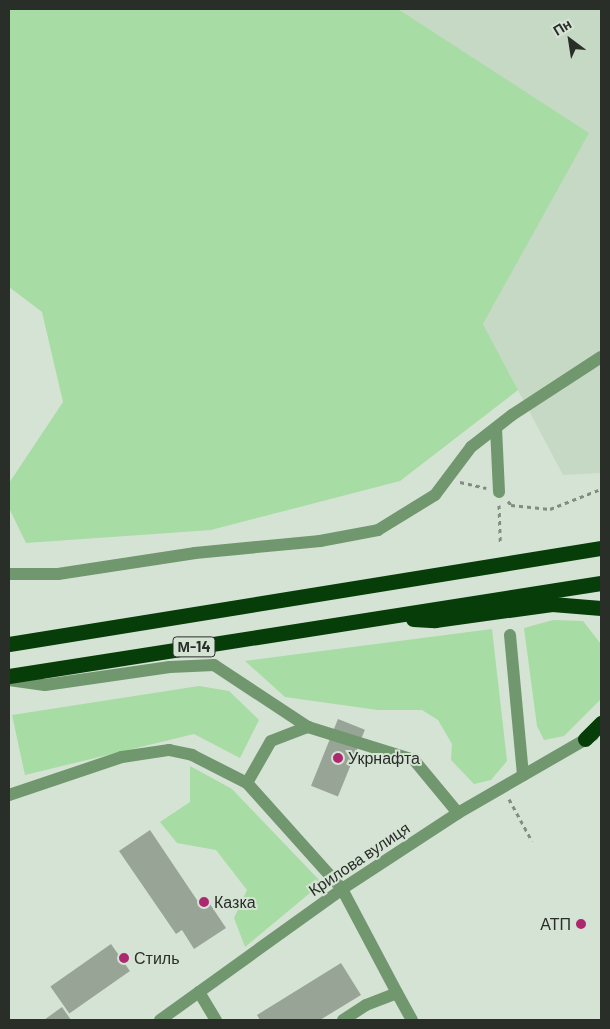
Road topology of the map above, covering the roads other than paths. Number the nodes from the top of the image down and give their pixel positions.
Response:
1 (601, 357) edge
2 (496, 428) junction
3 (499, 492) road end
4 (601, 548) edge
5 (9, 574) edge
6 (601, 583) edge
7 (600, 608) edge
8 (379, 618) junction
9 (510, 635) dead end
10 (9, 644) edge
11 (9, 678) edge
12 (601, 723) edge
13 (308, 727) junction
14 (601, 730) edge
15 (585, 739) junction
16 (523, 775) junction
17 (248, 783) junction
18 (9, 795) edge
19 (458, 813) junction
20 (342, 889) junction
21 (199, 992) junction
22 (397, 993) junction
23 (160, 1020) edge
24 (216, 1020) edge
25 (343, 1020) edge
26 (412, 1020) edge

1 - 2 street
2 - 3 street
2 - 5 street
4 - 10 highway, М-14
6 - 8 highway, М-14
7 - 8 highway
8 - 11 highway, М-14
9 - 16 street
11 - 13 street
12 - 15 highway
13 - 17 street
13 - 19 street
14 - 15 street, Крилова вулиця
15 - 16 street, Крилова вулиця
16 - 19 street, Крилова вулиця
17 - 18 street
17 - 20 street
19 - 20 street, Крилова вулиця
20 - 21 street, Крилова вулиця
20 - 22 street
21 - 23 street, Крилова вулиця
21 - 24 street
22 - 25 street
22 - 26 street

